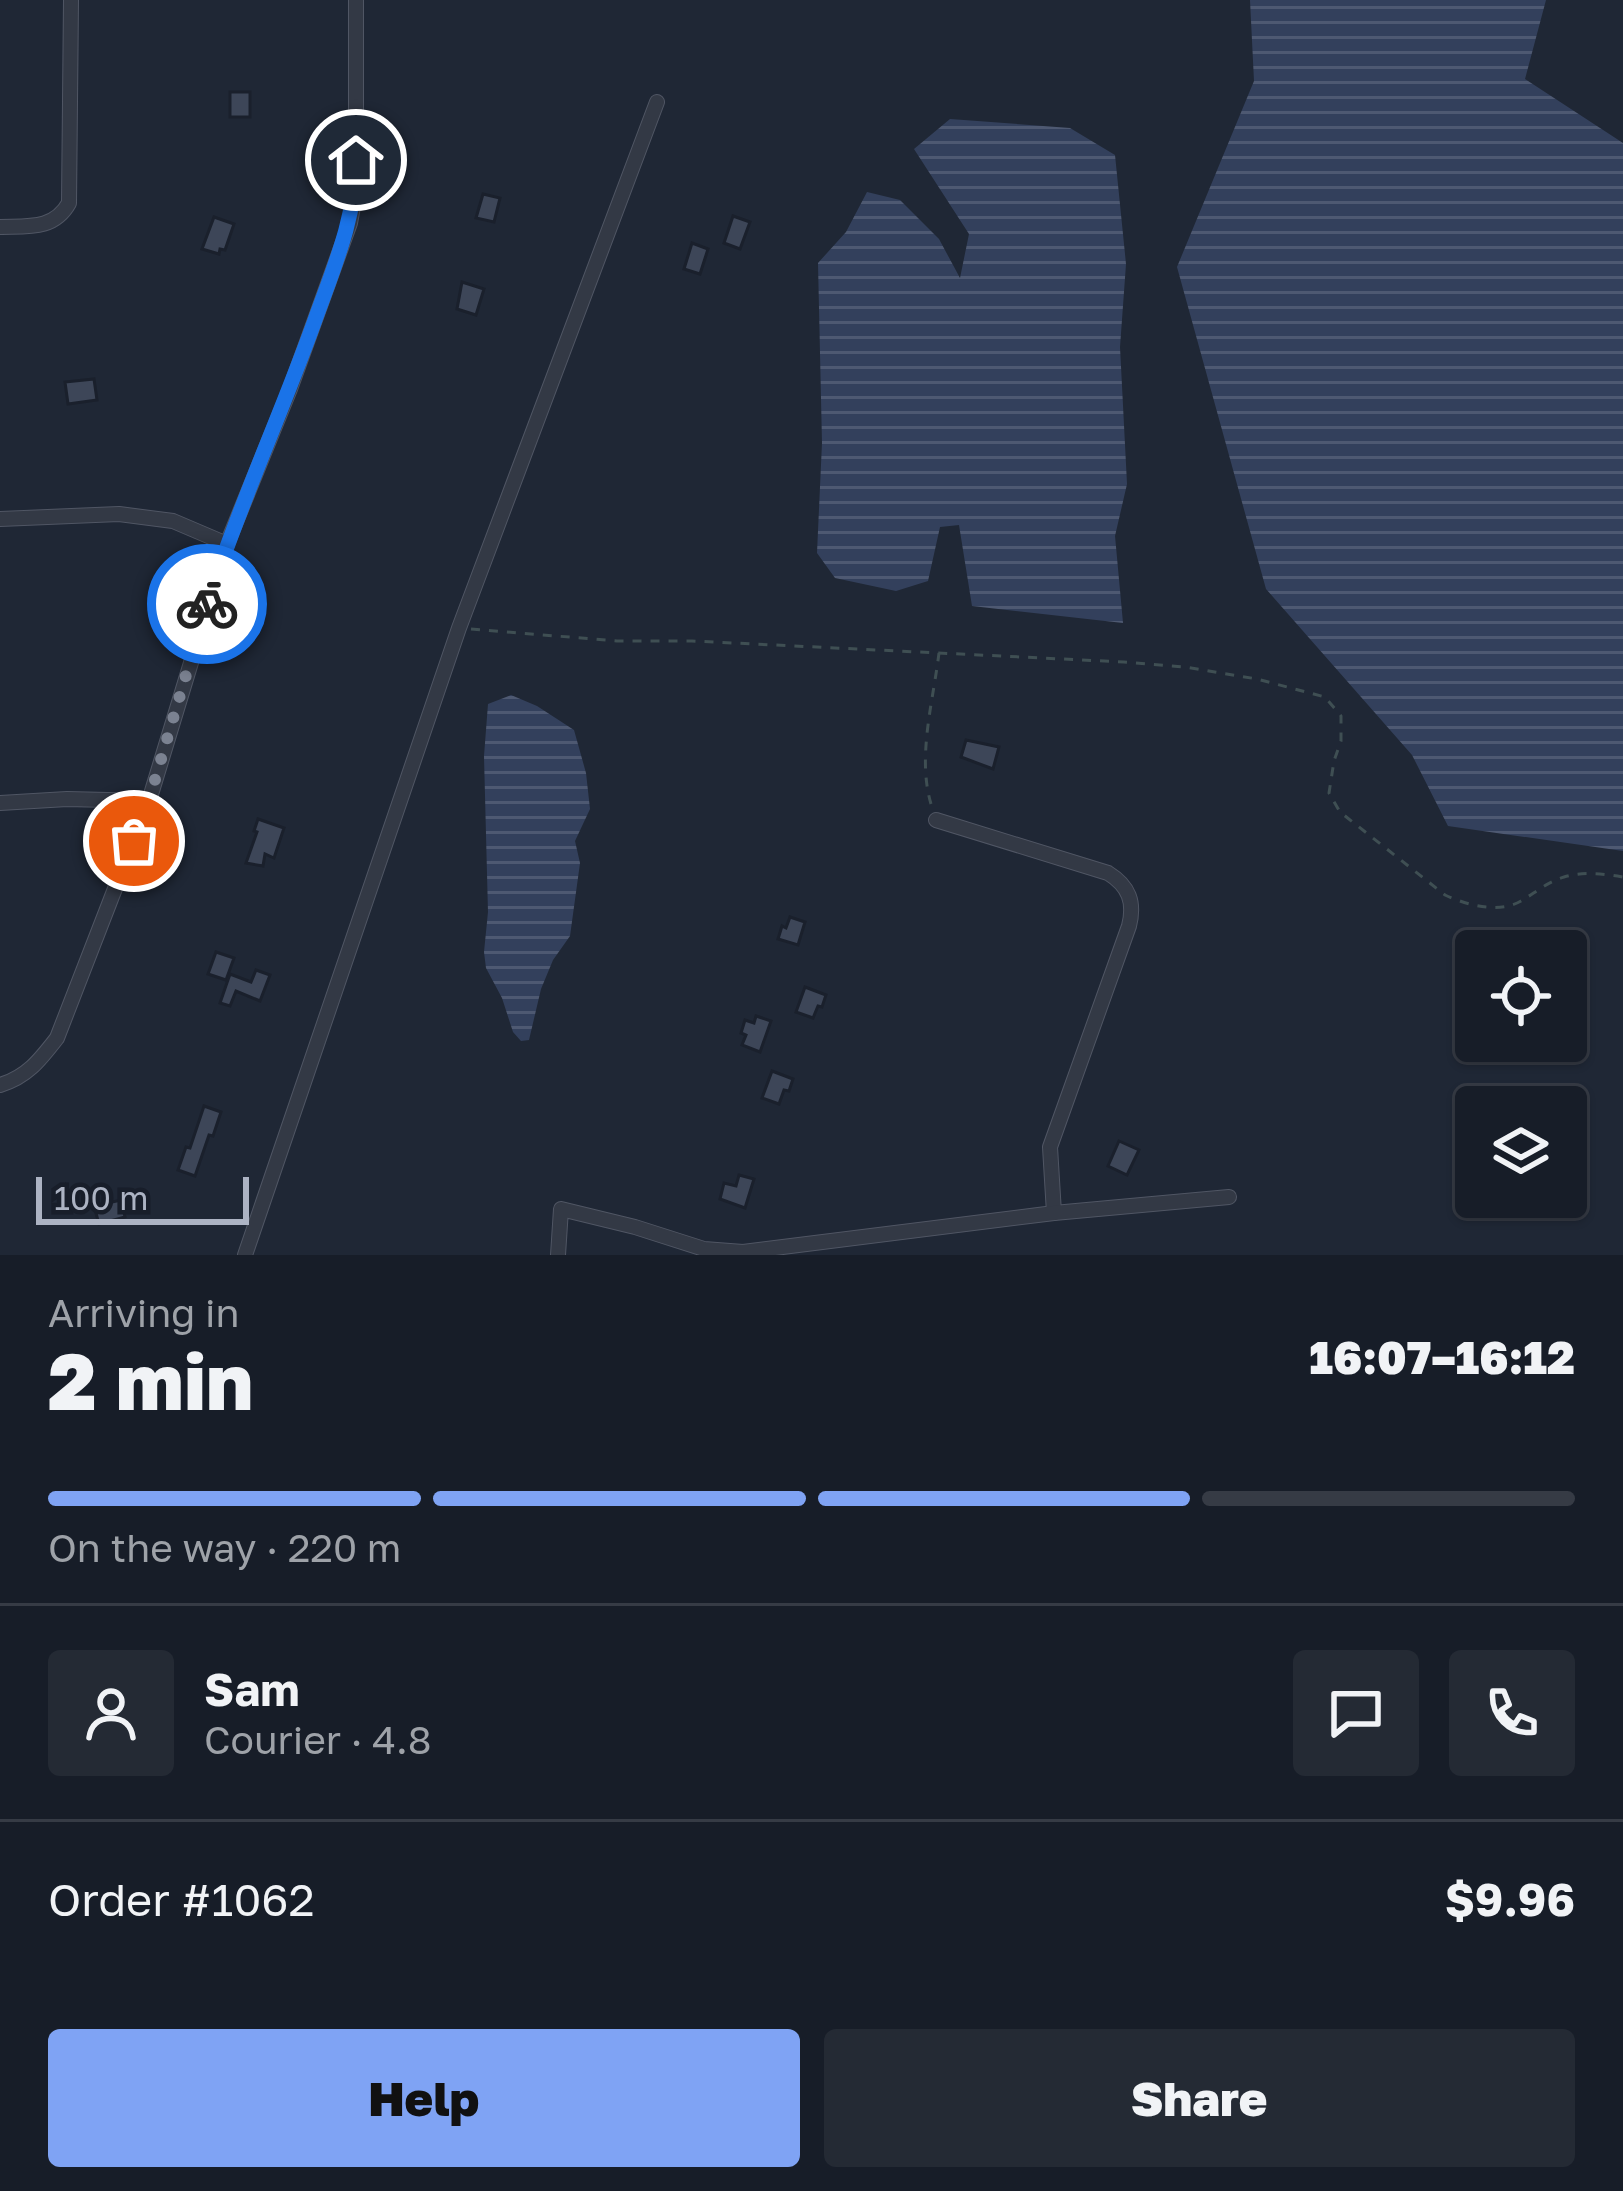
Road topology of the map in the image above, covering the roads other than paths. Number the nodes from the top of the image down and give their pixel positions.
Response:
1 (71, 0) edge
2 (356, 0) edge
3 (657, 102) dead end
4 (0, 227) edge
5 (0, 519) edge
6 (227, 544) junction
7 (149, 800) junction
8 (0, 802) edge
9 (936, 820) road end
10 (0, 1085) edge
11 (1229, 1197) dead end
12 (1054, 1213) junction
13 (245, 1255) edge
14 (558, 1255) edge

1 - 4 street
2 - 6 street
3 - 13 street
5 - 6 street
6 - 7 street
7 - 8 street
7 - 10 street
9 - 12 street
11 - 12 street
12 - 14 street

